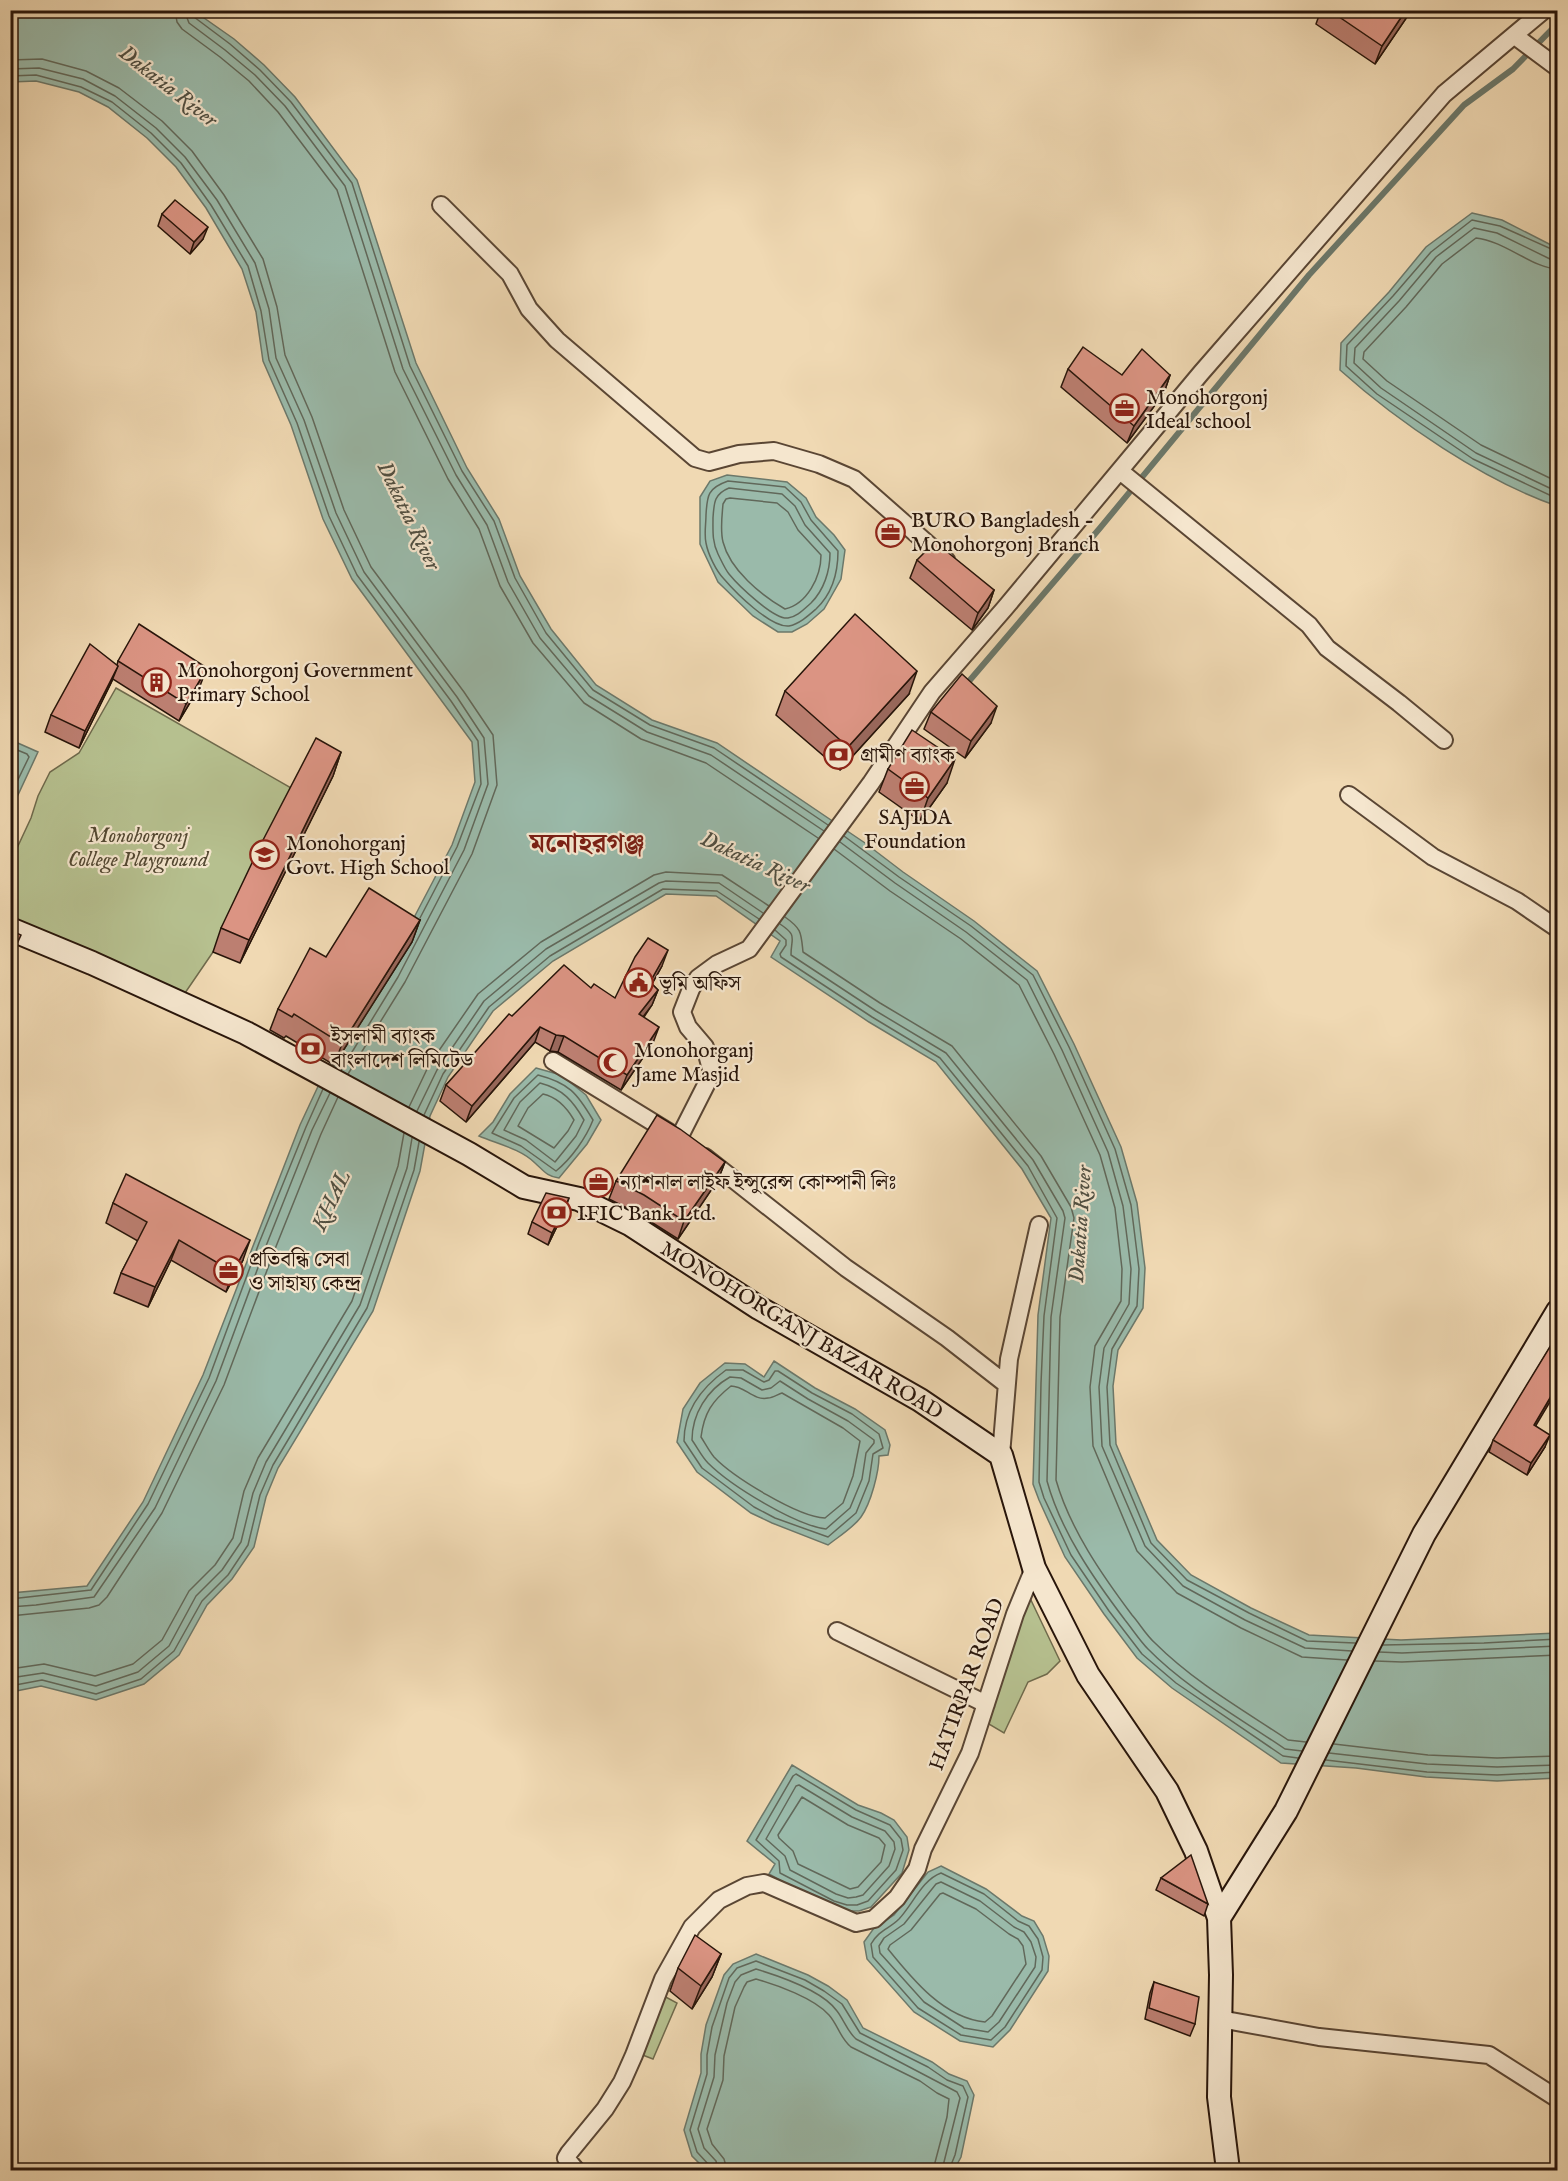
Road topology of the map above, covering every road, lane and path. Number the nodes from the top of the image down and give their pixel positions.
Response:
1 (1544, 10) edge
2 (1520, 40) junction
3 (1554, 66) edge
4 (441, 205) dead end
5 (1125, 475) junction
6 (962, 572) edge
7 (1444, 740) dead end
8 (1349, 795) dead end
9 (10, 929) edge
10 (1557, 929) edge
11 (553, 1061) dead end
12 (679, 1138) junction
13 (1039, 1225) dead end
14 (1557, 1311) edge
15 (1006, 1384) junction
16 (1001, 1455) junction
17 (1034, 1568) junction
18 (837, 1630) dead end
19 (986, 1704) junction
20 (1219, 1918) junction
21 (1220, 2019) junction
22 (1557, 2098) edge
23 (576, 2170) edge
24 (1228, 2170) edge

1 - 2 street
2 - 3 street
2 - 5 street
4 - 6 street
5 - 7 street
5 - 12 street
8 - 10 street
9 - 16 street, MONOHORGANJ BAZAR ROAD
11 - 12 street
12 - 15 street
13 - 15 street
14 - 20 street
15 - 16 street
16 - 17 street
17 - 19 street, HATIRPAR ROAD
17 - 20 street
18 - 19 street
19 - 23 street, HATIRPAR ROAD
20 - 21 street
21 - 22 street
21 - 24 street

